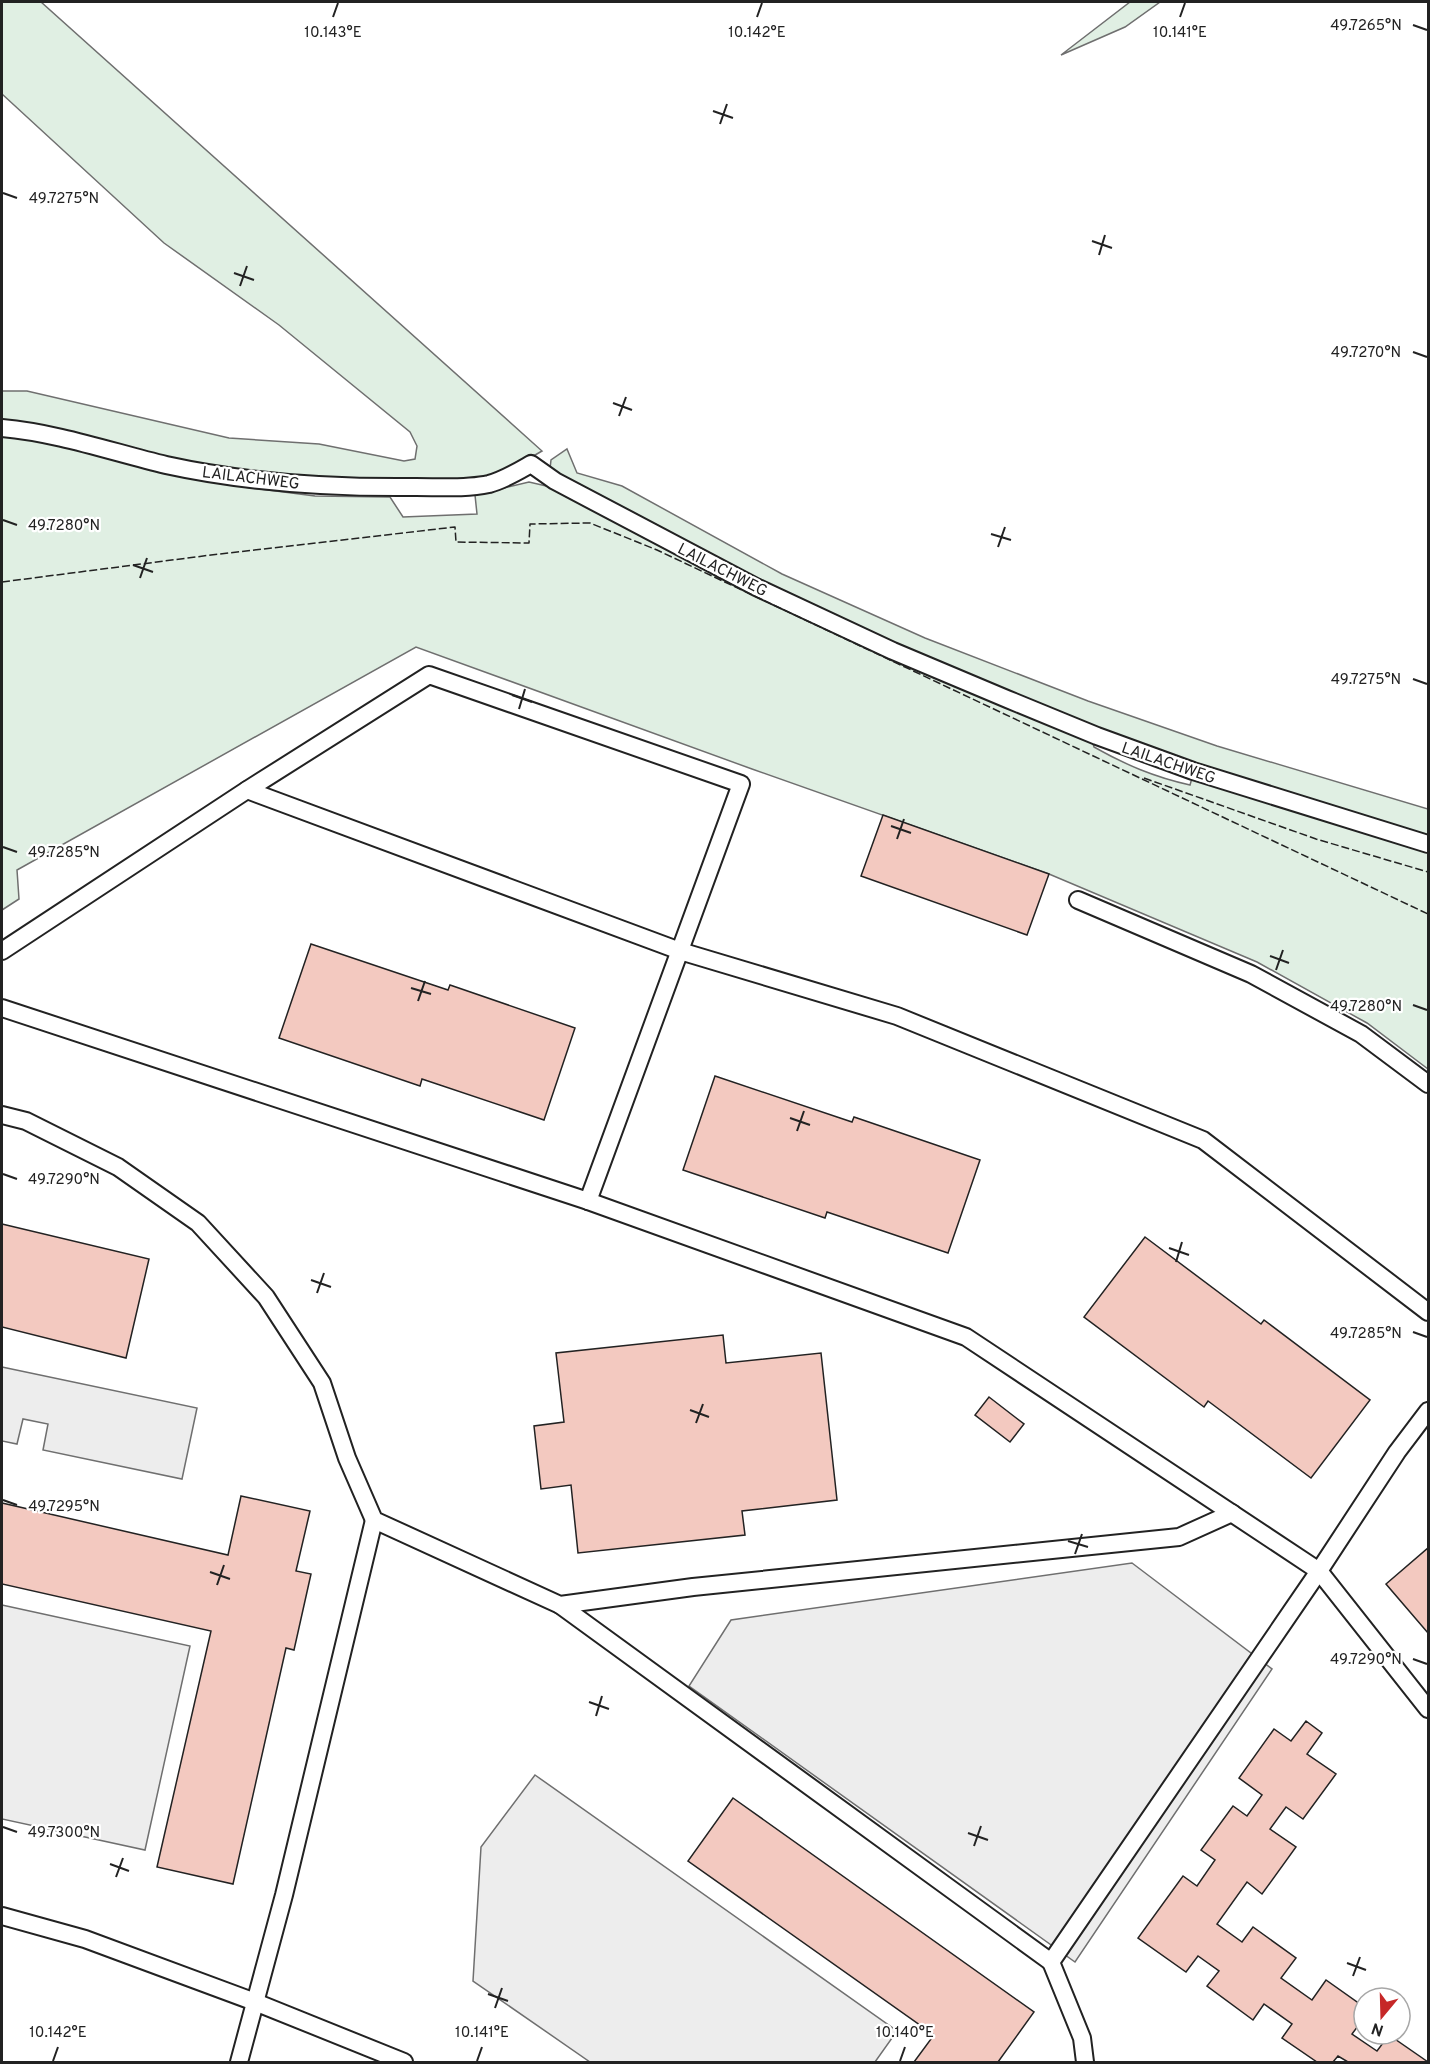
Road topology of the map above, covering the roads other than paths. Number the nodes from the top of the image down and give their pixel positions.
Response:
1 (2, 428) edge
2 (247, 790) junction
3 (1428, 844) edge
4 (1078, 900) dead end
5 (2, 951) edge
6 (680, 951) junction
7 (2, 1008) edge
8 (1428, 1084) edge
9 (2, 1115) edge
10 (588, 1201) junction
11 (1428, 1312) edge
12 (1428, 1411) edge
13 (1232, 1513) junction
14 (374, 1520) junction
15 (1319, 1570) junction
16 (560, 1605) junction
17 (1428, 1708) edge
18 (2, 1916) edge
19 (1051, 1962) junction
20 (255, 2002) junction
21 (239, 2062) edge
22 (404, 2062) edge
23 (1085, 2062) edge

1 - 3 lane, LAILACHWEG
2 - 5 lane
2 - 6 lane
2 - 6 lane
4 - 8 lane
6 - 10 lane
6 - 11 lane
7 - 10 lane
9 - 14 lane
10 - 13 lane
12 - 15 lane
13 - 15 lane
13 - 16 lane
14 - 16 lane
14 - 20 lane
15 - 17 lane
15 - 19 lane
16 - 19 lane
18 - 20 lane
19 - 23 lane
20 - 21 lane
20 - 22 lane

